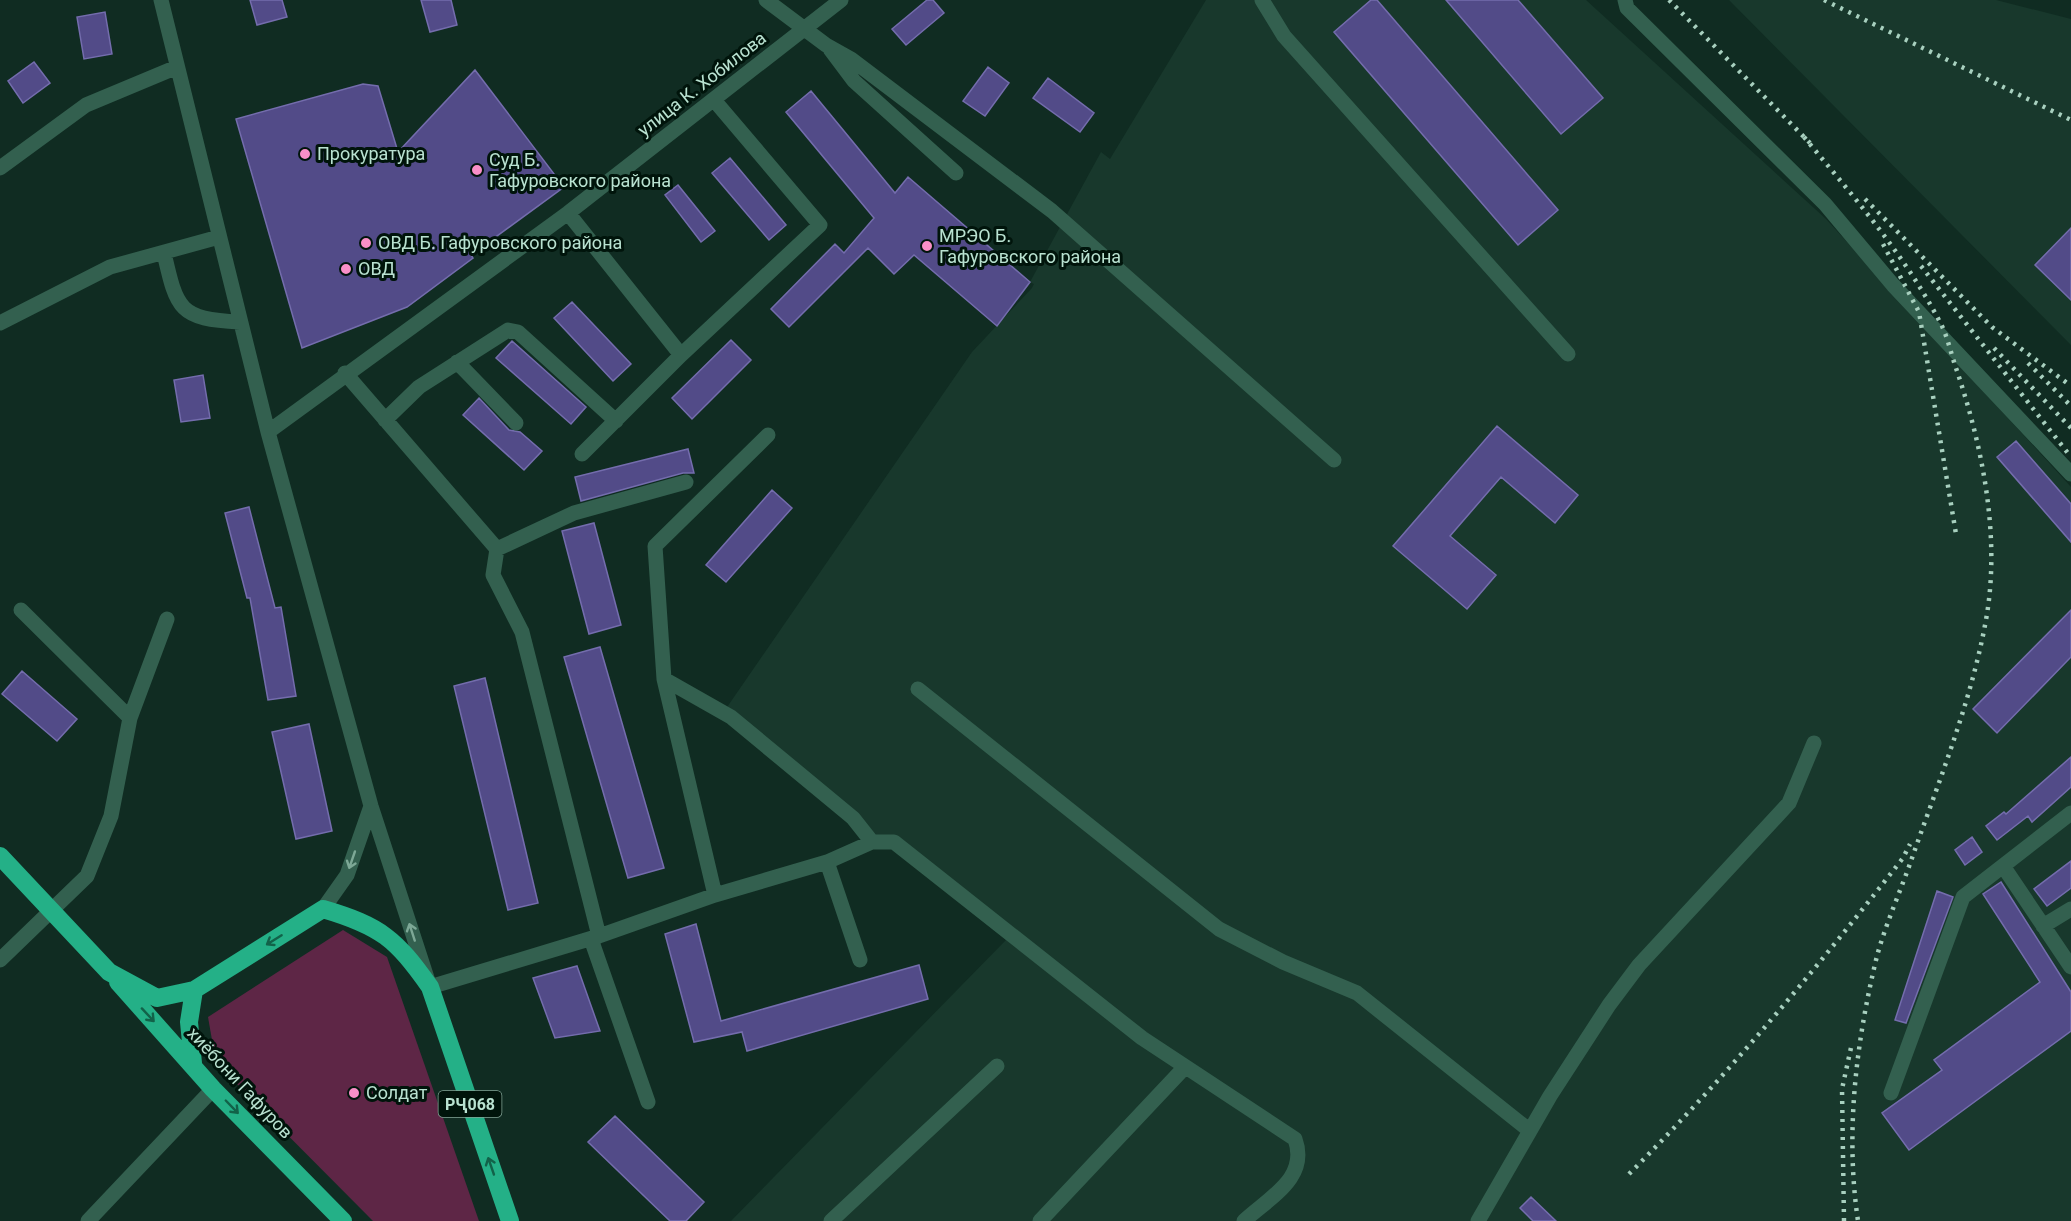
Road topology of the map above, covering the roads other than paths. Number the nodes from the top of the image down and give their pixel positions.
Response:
1 (160, 0) edge
2 (766, 0) edge
3 (841, 0) edge
4 (1262, 0) edge
5 (1624, 0) edge
6 (804, 28) junction
7 (826, 45) junction
8 (177, 67) junction
9 (714, 100) junction
10 (0, 168) edge
11 (956, 174) dead end
12 (568, 213) junction
13 (219, 237) junction
14 (164, 253) junction
15 (240, 322) junction
16 (0, 323) edge
17 (1568, 354) dead end
18 (681, 355) junction
19 (457, 362) junction
20 (345, 373) junction
21 (385, 420) junction
22 (616, 422) junction
23 (516, 423) dead end
24 (268, 432) junction
25 (768, 435) dead end
26 (582, 454) dead end
27 (1334, 460) dead end
28 (2071, 474) edge
29 (686, 482) dead end
30 (496, 549) junction
31 (21, 610) dead end
32 (167, 619) dead end
33 (664, 679) junction
34 (918, 689) dead end
35 (130, 718) junction
36 (1814, 742) dead end
37 (371, 806) junction
38 (2071, 813) edge
39 (872, 842) junction
40 (0, 856) edge
41 (827, 862) junction
42 (2003, 866) junction
43 (716, 895) junction
44 (323, 909) junction
45 (2071, 909) edge
46 (52, 910) junction
47 (2043, 926) junction
48 (595, 938) junction
49 (2, 956) edge
50 (860, 960) dead end
51 (2071, 967) edge
52 (109, 972) junction
53 (430, 987) junction
54 (194, 990) junction
55 (193, 1063) junction
56 (997, 1066) dead end
57 (1185, 1067) junction
58 (213, 1089) junction
59 (1891, 1093) dead end
60 (648, 1102) dead end
61 (1530, 1131) junction
62 (88, 1221) edge
63 (343, 1221) edge
64 (510, 1221) edge
65 (831, 1221) edge
66 (1040, 1221) edge
67 (1244, 1221) edge
68 (1478, 1221) edge

1 - 8 street
2 - 6 street
3 - 6 street, улица К. Хобилова
4 - 17 street
5 - 28 street
6 - 7 street
6 - 9 street, улица К. Хобилова
7 - 11 street
7 - 27 street
8 - 10 street
8 - 13 street
9 - 12 street, улица К. Хобилова
9 - 18 street
12 - 18 street
12 - 20 street, улица К. Хобилова
13 - 14 street
13 - 15 street
14 - 15 street
14 - 16 street
15 - 24 street
18 - 22 street
19 - 21 street
19 - 22 street
19 - 23 street
20 - 21 street
20 - 24 street, улица К. Хобилова
21 - 30 street
22 - 26 street
24 - 37 street
25 - 33 street
29 - 30 street
30 - 48 street
31 - 35 street
32 - 35 street
33 - 39 street
33 - 43 street
34 - 61 street
35 - 46 street
36 - 61 street
37 -> 44 street
53 -> 37 street
38 - 42 street
39 - 41 street
39 - 57 street
40 - 46 highway, хиёбони Гафуров
41 - 43 street
41 - 50 street
42 - 47 street
42 - 59 street
43 - 48 street
44 - 53 highway, РҶ068
44 -> 54 highway
45 - 47 street
46 - 49 street
46 - 52 highway, хиёбони Гафуров
47 - 51 street
48 - 53 street
48 - 60 street
52 - 54 highway
52 -> 55 highway, хиёбони Гафуров
64 -> 53 highway, РҶ068
54 - 55 highway
55 - 58 highway, хиёбони Гафуров
56 - 65 street
57 - 66 street
57 - 67 street
58 - 62 street
58 -> 63 highway, хиёбони Гафуров
61 - 68 street

